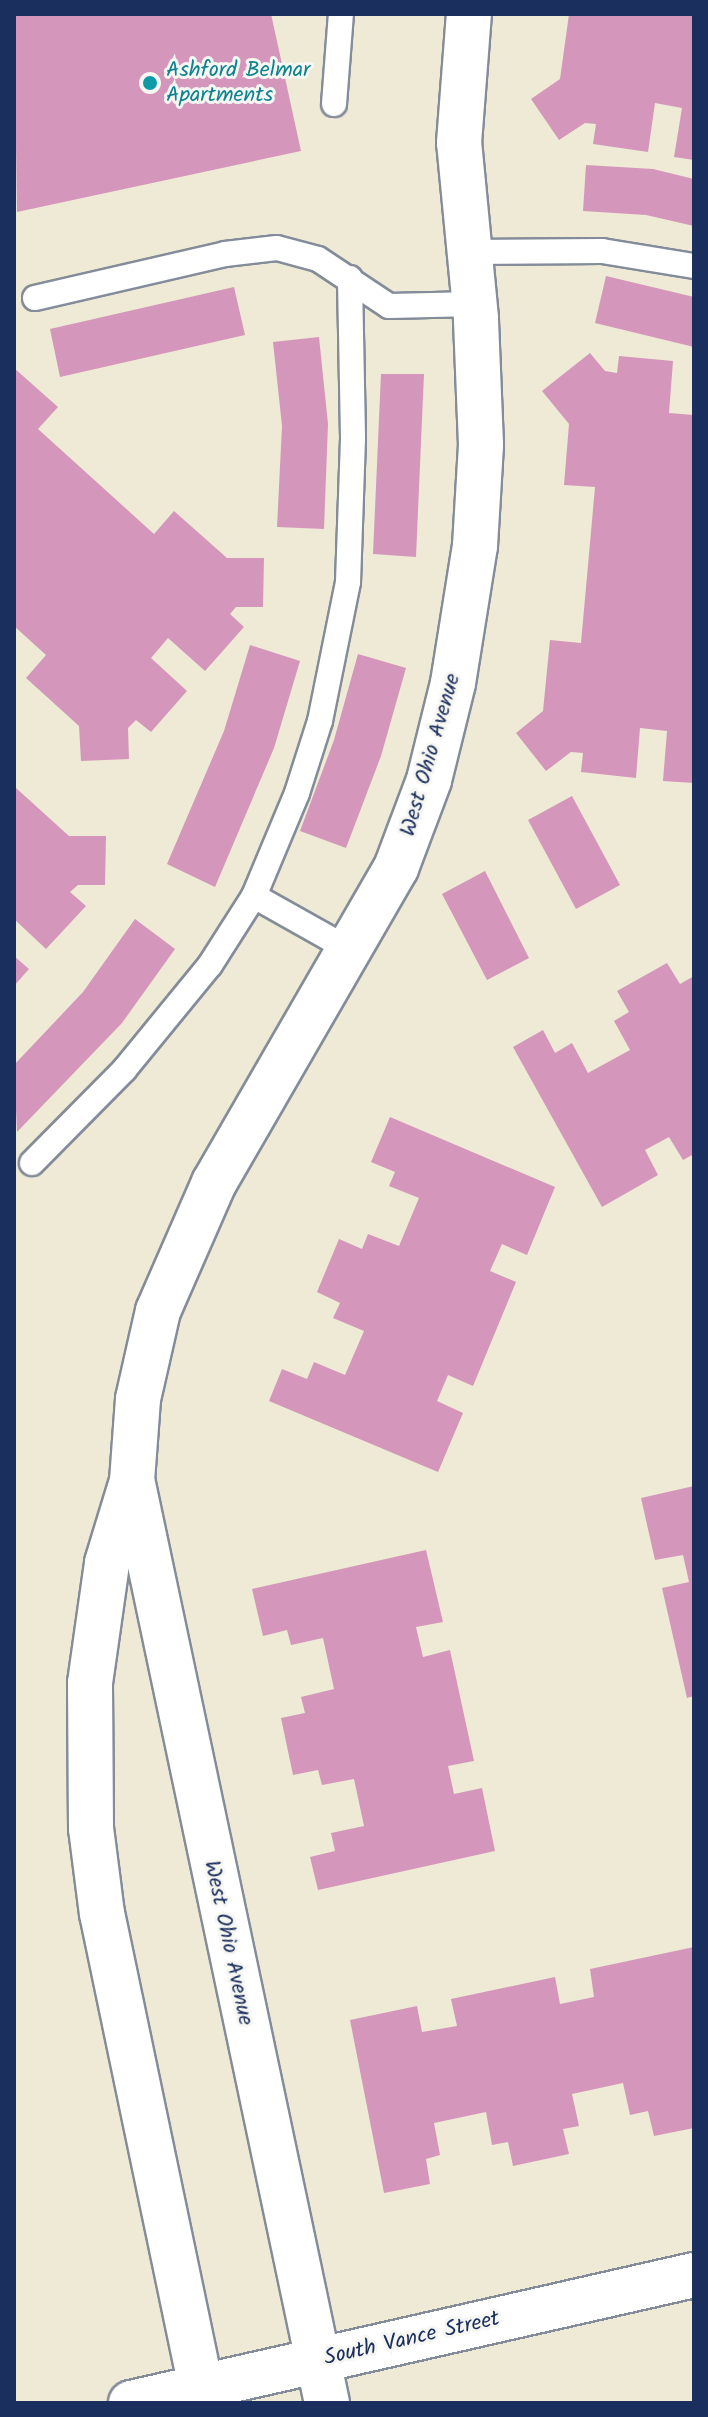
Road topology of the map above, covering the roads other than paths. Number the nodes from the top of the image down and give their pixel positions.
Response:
1 (341, 14) edge
2 (469, 14) edge
3 (334, 104) dead end
4 (469, 252) junction
5 (694, 266) edge
6 (350, 278) junction
7 (35, 298) dead end
8 (475, 304) junction
9 (254, 896) junction
10 (352, 951) junction
11 (32, 1163) dead end
12 (132, 1481) junction
13 (694, 2275) edge
14 (318, 2360) junction
15 (203, 2395) edge
16 (131, 2403) edge
17 (327, 2403) edge

1 - 3 lane
2 - 4 street, West Ohio Avenue
4 - 5 lane
4 - 8 street, West Ohio Avenue
6 - 7 lane
6 - 8 lane
6 - 9 lane
8 - 10 street, West Ohio Avenue
9 - 10 lane
9 - 11 lane
10 - 12 street, West Ohio Avenue
12 - 14 street, West Ohio Avenue
12 - 15 street, West Ohio Avenue
13 - 14 street, South Vance Street
14 - 15 street, South Vance Street
14 - 17 street, West Ohio Avenue
15 - 16 street, South Vance Street

